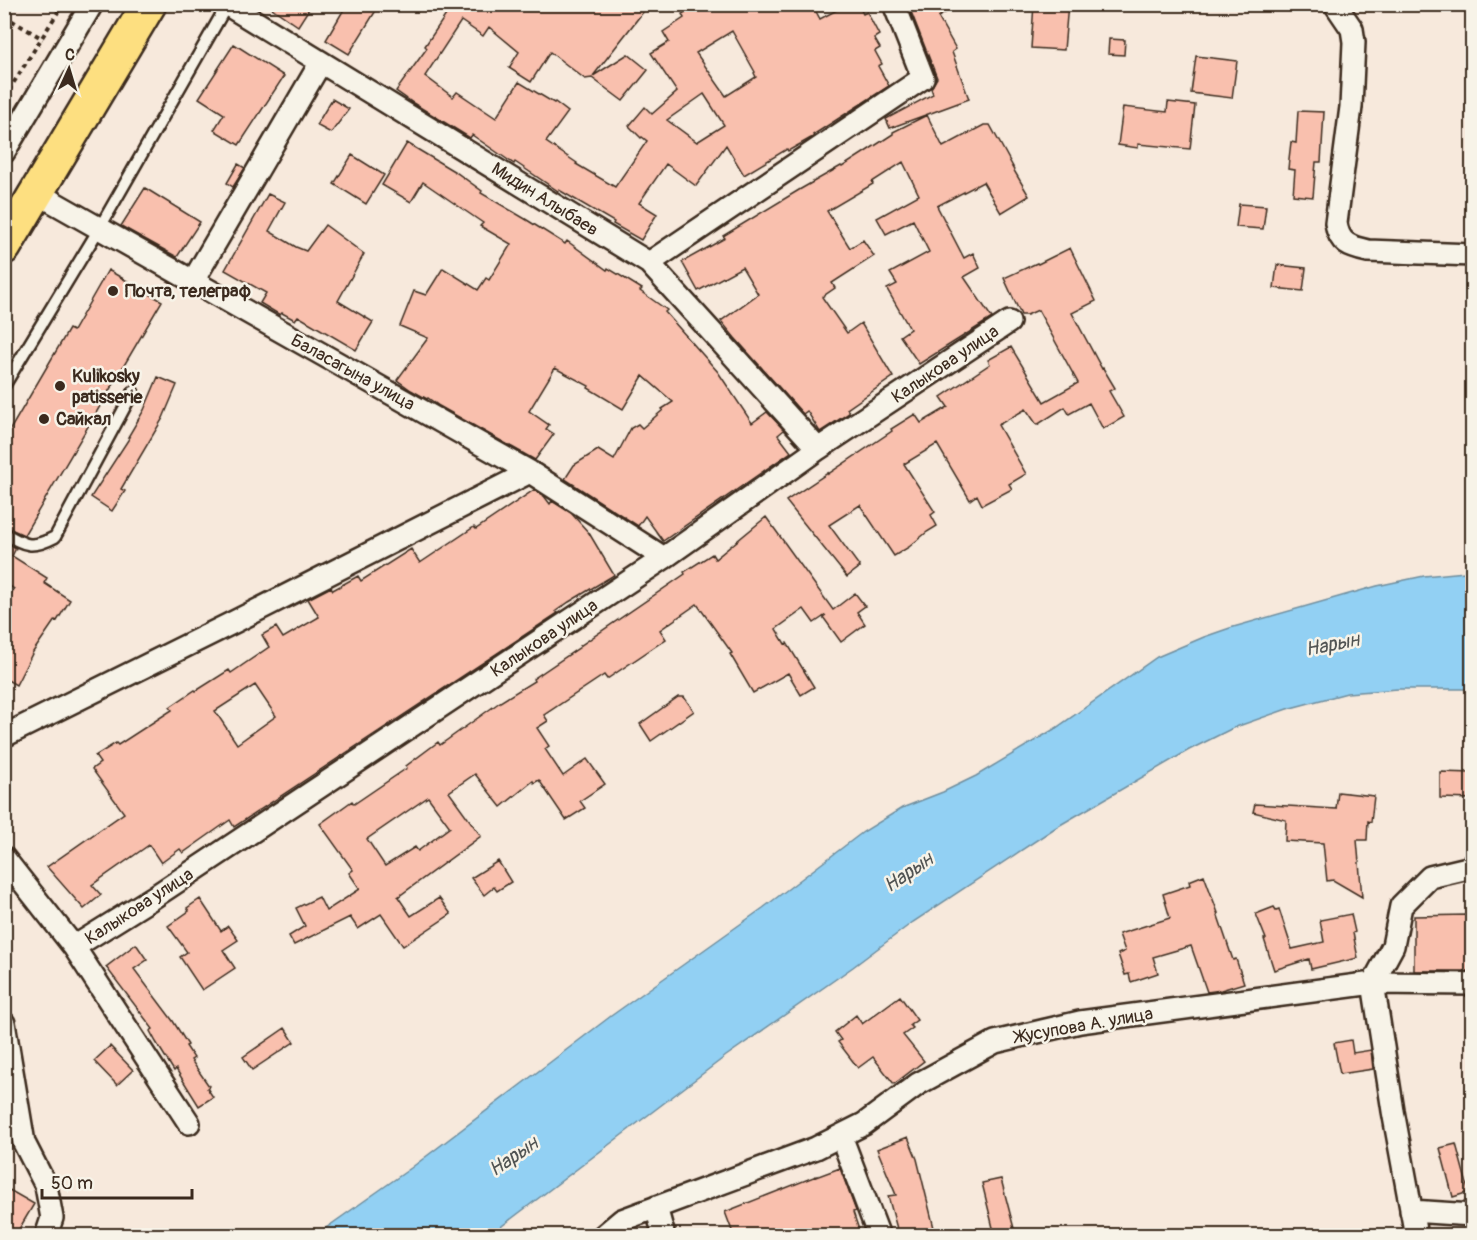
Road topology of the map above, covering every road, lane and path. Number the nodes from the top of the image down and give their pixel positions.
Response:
1 (63, 4) edge
2 (92, 4) edge
3 (149, 4) edge
4 (894, 4) edge
5 (1335, 4) edge
6 (226, 5) edge
7 (4, 16) edge
8 (43, 39) junction
9 (63, 54) junction
10 (321, 62) junction
11 (4, 98) edge
12 (4, 152) edge
13 (37, 193) junction
14 (99, 229) junction
15 (4, 247) edge
16 (1473, 255) edge
17 (649, 263) junction
18 (193, 281) junction
19 (1009, 322) dead end
20 (4, 386) edge
21 (133, 392) dead end
22 (818, 449) junction
23 (530, 472) junction
24 (4, 533) edge
25 (664, 558) junction
26 (4, 736) edge
27 (4, 858) edge
28 (1473, 867) edge
29 (74, 947) junction
30 (1373, 983) junction
31 (1473, 984) edge
32 (4, 1023) edge
33 (189, 1123) dead end
34 (841, 1136) junction
35 (14, 1141) edge
36 (656, 1207) junction
37 (1411, 1211) junction
38 (1473, 1215) edge
39 (46, 1236) edge
40 (603, 1236) edge
41 (664, 1236) edge
42 (879, 1236) edge
43 (1416, 1236) edge

1 - 8 path
2 - 9 street
3 - 13 highway
4 - 17 street
5 - 16 street
6 - 10 street, Мидин Алыбаев
6 - 14 lane
7 - 8 path
8 - 9 path
8 - 11 path
9 - 12 street
10 - 17 street, Мидин Алыбаев
10 - 18 street
13 - 14 street, Баласагына улица
13 - 15 highway
14 - 18 street, Баласагына улица
14 - 20 lane
17 - 22 street, Мидин Алыбаев
18 - 23 street, Баласагына улица
19 - 22 street, Калыкова улица
21 - 24 lane
22 - 25 street, Калыкова улица
23 - 25 street, Баласагына улица
23 - 26 street
25 - 29 street, Калыкова улица
27 - 29 street
28 - 30 street
29 - 33 street
30 - 31 street, Жусупова А. улица
30 - 34 street, Жусупова А. улица
30 - 37 street
32 - 35 street
34 - 36 street, Жусупова А. улица
34 - 42 street
35 - 39 street
36 - 40 street, Жусупова А. улица
36 - 41 street
37 - 38 street
37 - 43 street

